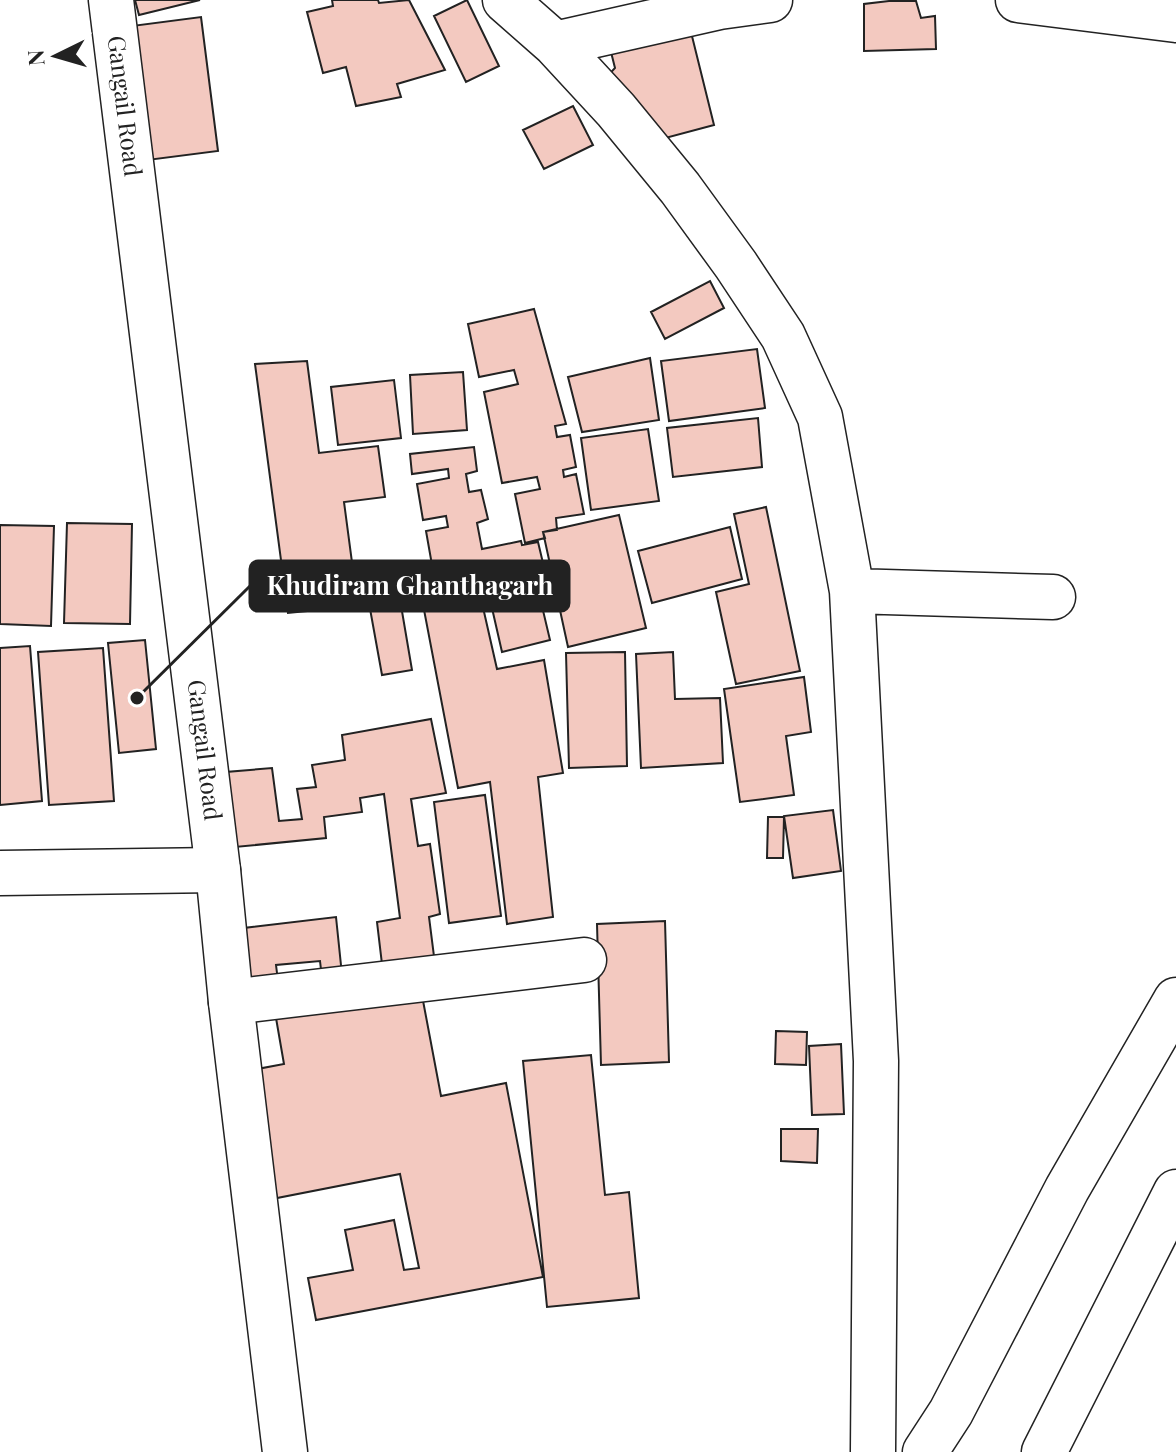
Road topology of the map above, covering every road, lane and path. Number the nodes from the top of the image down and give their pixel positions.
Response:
1 (111, 0) edge
2 (505, 0) edge
3 (770, 0) edge
4 (1018, 0) edge
5 (1176, 20) edge
6 (555, 44) junction
7 (852, 591) junction
8 (1053, 597) dead end
9 (218, 870) junction
10 (0, 873) edge
11 (584, 960) dead end
12 (1176, 1000) edge
13 (231, 1002) junction
14 (1176, 1192) edge
15 (285, 1452) edge
16 (873, 1452) edge
17 (925, 1452) edge
18 (1044, 1452) edge

1 - 9 street, Gangail Road
2 - 6 street
3 - 6 street
4 - 5 street
6 - 7 street
7 - 8 street
7 - 16 street
9 - 10 street
9 - 13 street, Gangail Road
11 - 13 street
12 - 17 street
13 - 15 street, Gangail Road
14 - 18 street

